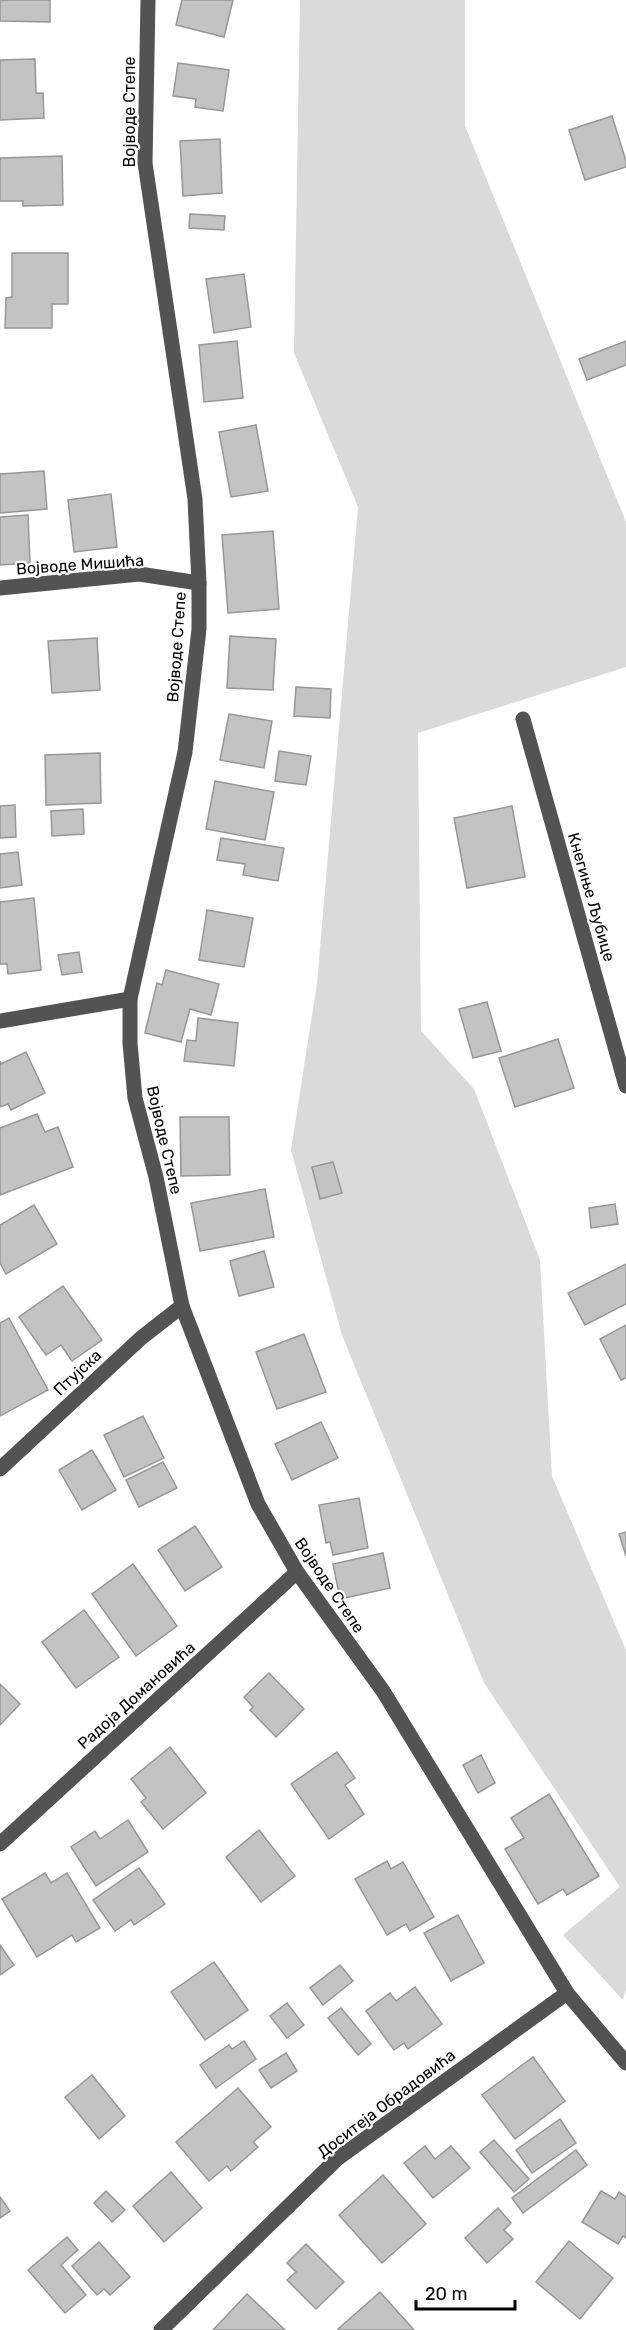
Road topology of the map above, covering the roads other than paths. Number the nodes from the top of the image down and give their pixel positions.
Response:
1 (148, 0) edge
2 (199, 583) junction
3 (0, 588) edge
4 (523, 719) dead end
5 (130, 999) junction
6 (0, 1021) edge
7 (626, 1086) edge
8 (182, 1306) junction
9 (0, 1469) edge
10 (297, 1572) junction
11 (0, 1844) edge
12 (567, 1993) junction
13 (626, 2063) edge
14 (161, 2330) edge

1 - 2 street, Војводе Степе
2 - 3 street, Војводе Мишића
2 - 5 street, Војводе Степе
4 - 7 street, Кнегиње Љубице
5 - 6 street
5 - 8 street, Војводе Степе
8 - 9 street, Птујска
8 - 10 street, Војводе Степе
10 - 11 street, Радоја Домановића
10 - 12 street, Војводе Степе
12 - 13 street, Војводе Степе
12 - 14 street, Доситеја Обрадовића

